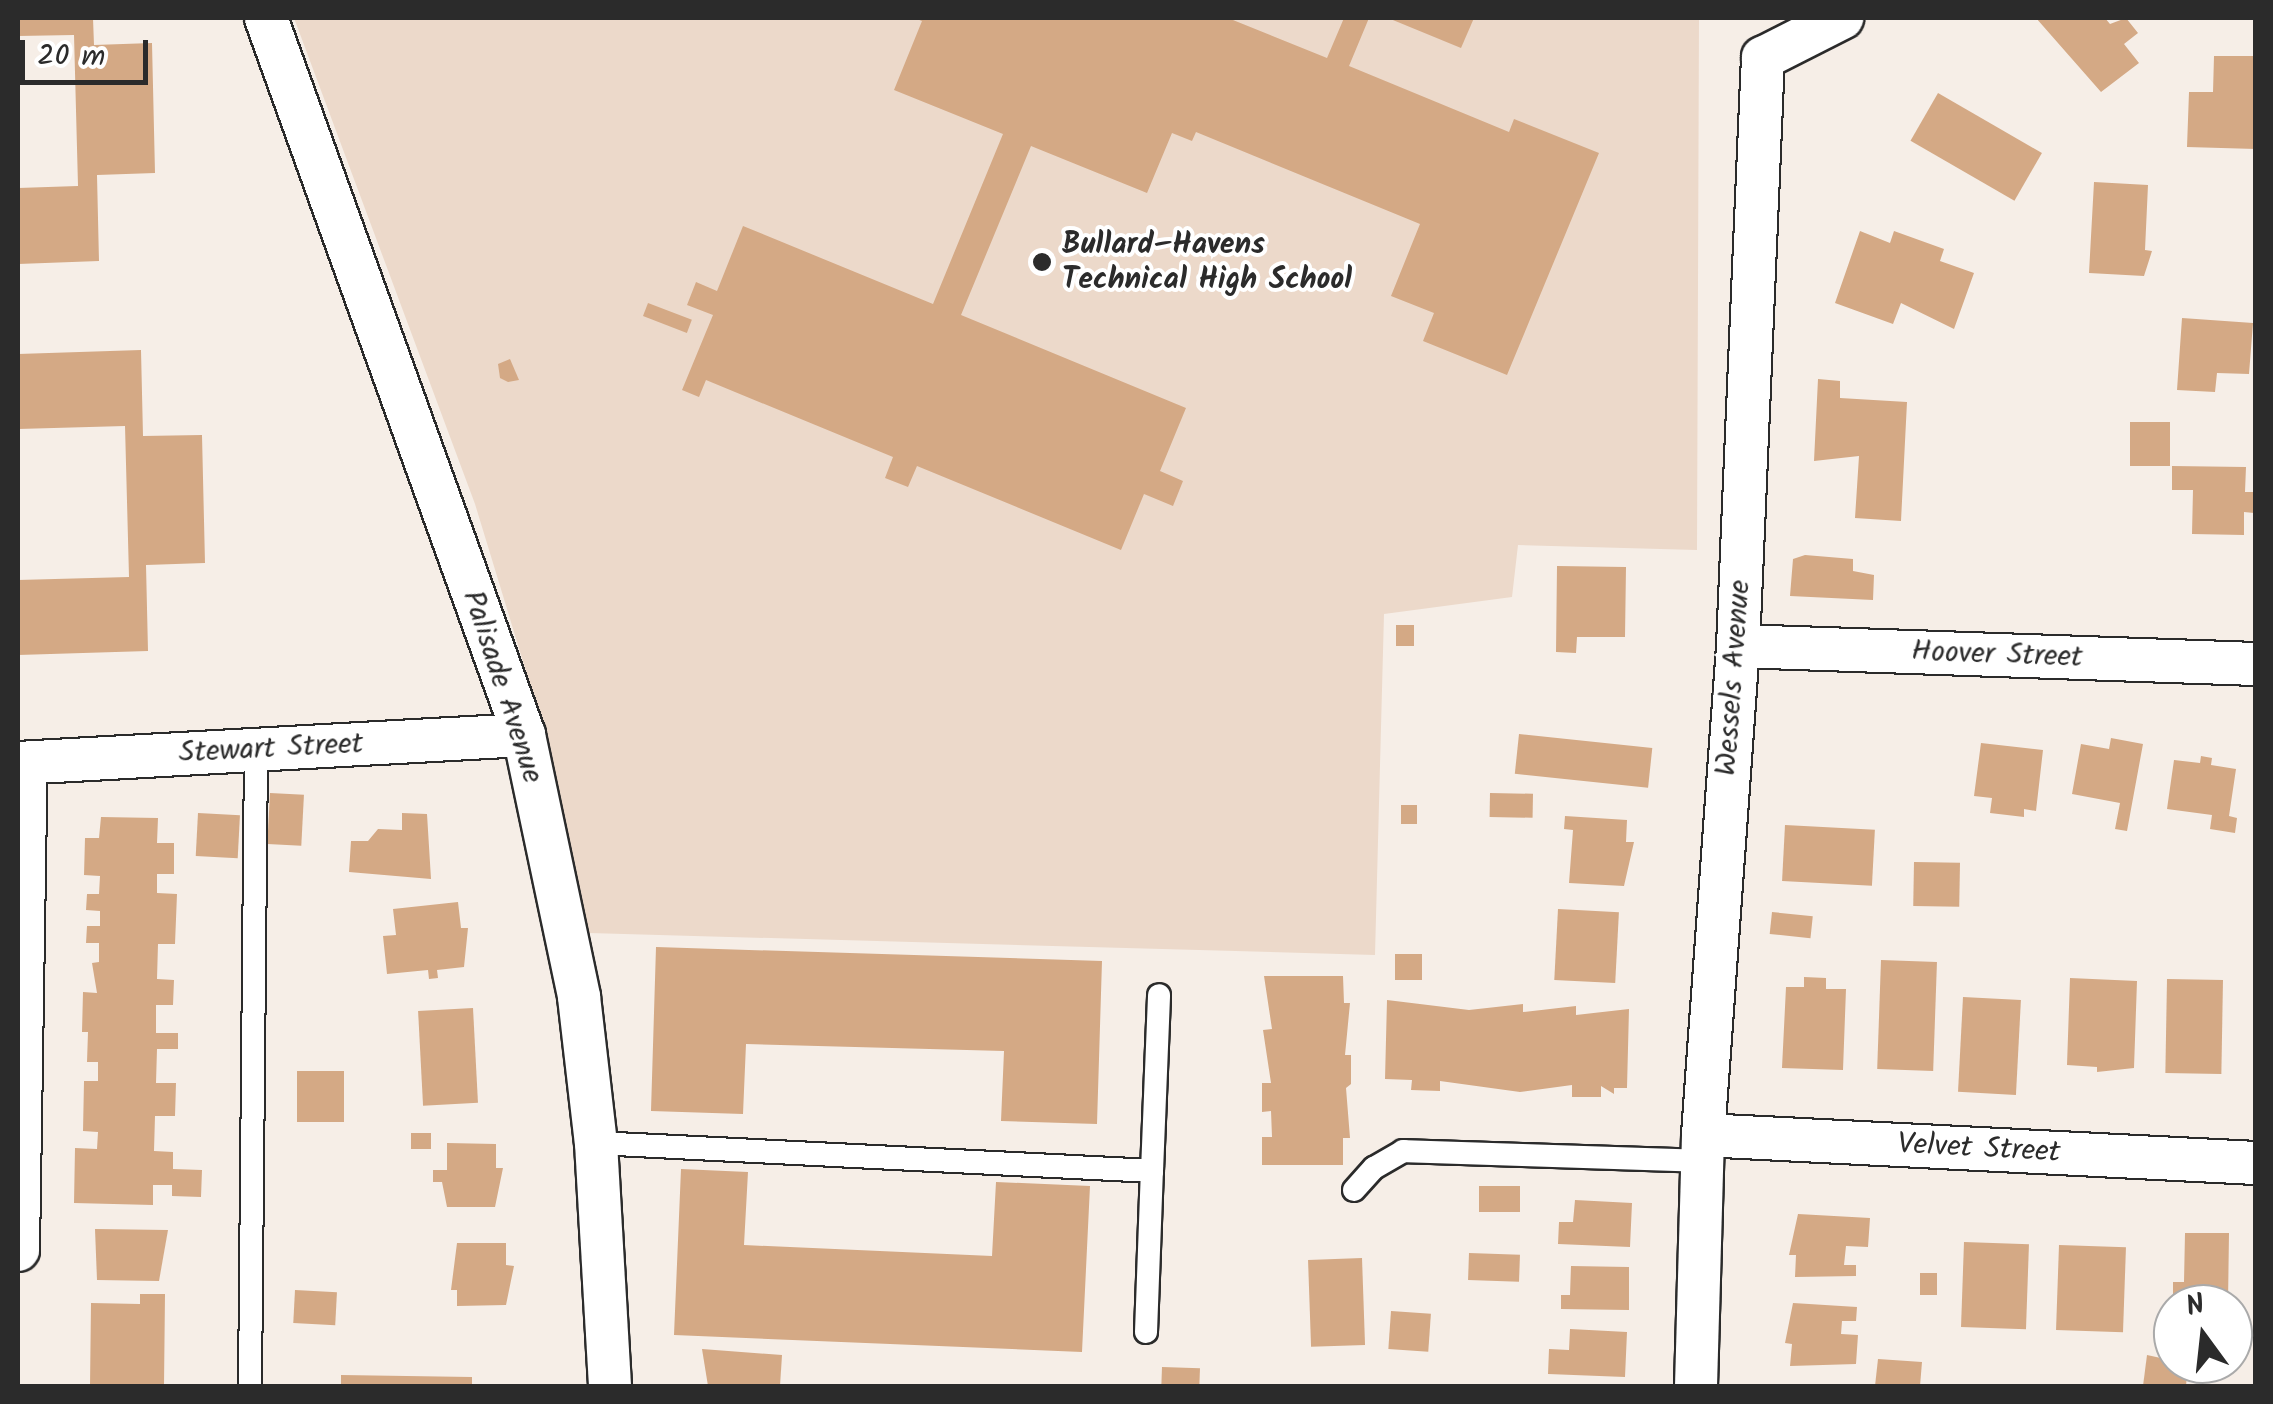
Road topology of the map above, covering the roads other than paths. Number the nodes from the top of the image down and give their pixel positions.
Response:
1 (266, 18) edge
2 (1842, 18) edge
3 (1738, 646) junction
4 (2256, 664) edge
5 (524, 736) junction
6 (256, 750) junction
7 (22, 763) edge
8 (1159, 996) dead end
9 (596, 1142) junction
10 (1703, 1148) junction
11 (2256, 1162) edge
12 (1152, 1172) junction
13 (1354, 1190) dead end
14 (18, 1250) edge
15 (1146, 1332) dead end
16 (250, 1386) edge
17 (610, 1386) edge
18 (1696, 1386) edge

1 - 5 street, Palisade Avenue
2 - 3 street, Wessels Avenue
3 - 4 street, Hoover Street
3 - 10 street, Wessels Avenue
5 - 6 street, Stewart Street
5 - 9 street, Palisade Avenue
6 - 7 street, Stewart Street
6 - 16 lane
7 - 14 street
8 - 12 lane
9 - 12 lane
9 - 17 street, Palisade Avenue
10 - 11 street, Velvet Street
10 - 13 lane
10 - 18 street, Wessels Avenue
12 - 15 lane

